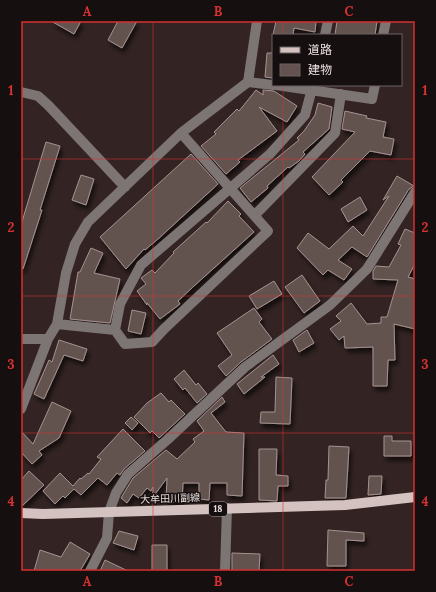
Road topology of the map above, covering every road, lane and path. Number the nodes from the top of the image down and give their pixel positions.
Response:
1 (257, 21) edge
2 (328, 21) edge
3 (386, 21) edge
4 (325, 34) edge
5 (383, 34) edge
6 (248, 82) junction
7 (272, 85) edge
8 (294, 86) edge
9 (375, 86) edge
10 (312, 87) edge
11 (21, 92) edge
12 (342, 94) junction
13 (181, 133) junction
14 (125, 187) junction
15 (229, 188) junction
16 (415, 192) edge
17 (255, 216) junction
18 (57, 324) junction
19 (114, 330) junction
20 (21, 339) edge
21 (48, 339) junction
22 (21, 409) edge
23 (415, 497) edge
24 (227, 508) junction
25 (109, 512) junction
26 (21, 513) edge
27 (90, 571) edge
28 (225, 571) edge

1 - 6 street
2 - 4 street
3 - 5 street
6 - 7 street
6 - 13 street
8 - 10 street
9 - 12 street
10 - 12 street
10 - 15 street
11 - 14 street
12 - 17 street
13 - 14 street
13 - 15 street
14 - 18 street
15 - 17 street
15 - 19 street
16 - 25 street
17 - 19 street
18 - 19 street
18 - 21 street
20 - 21 street
21 - 22 street
23 - 24 main road, 大牟田川副線 / 18
24 - 25 main road, 大牟田川副線 / 18
24 - 28 street
25 - 26 main road, 大牟田川副線 / 18
25 - 27 street

